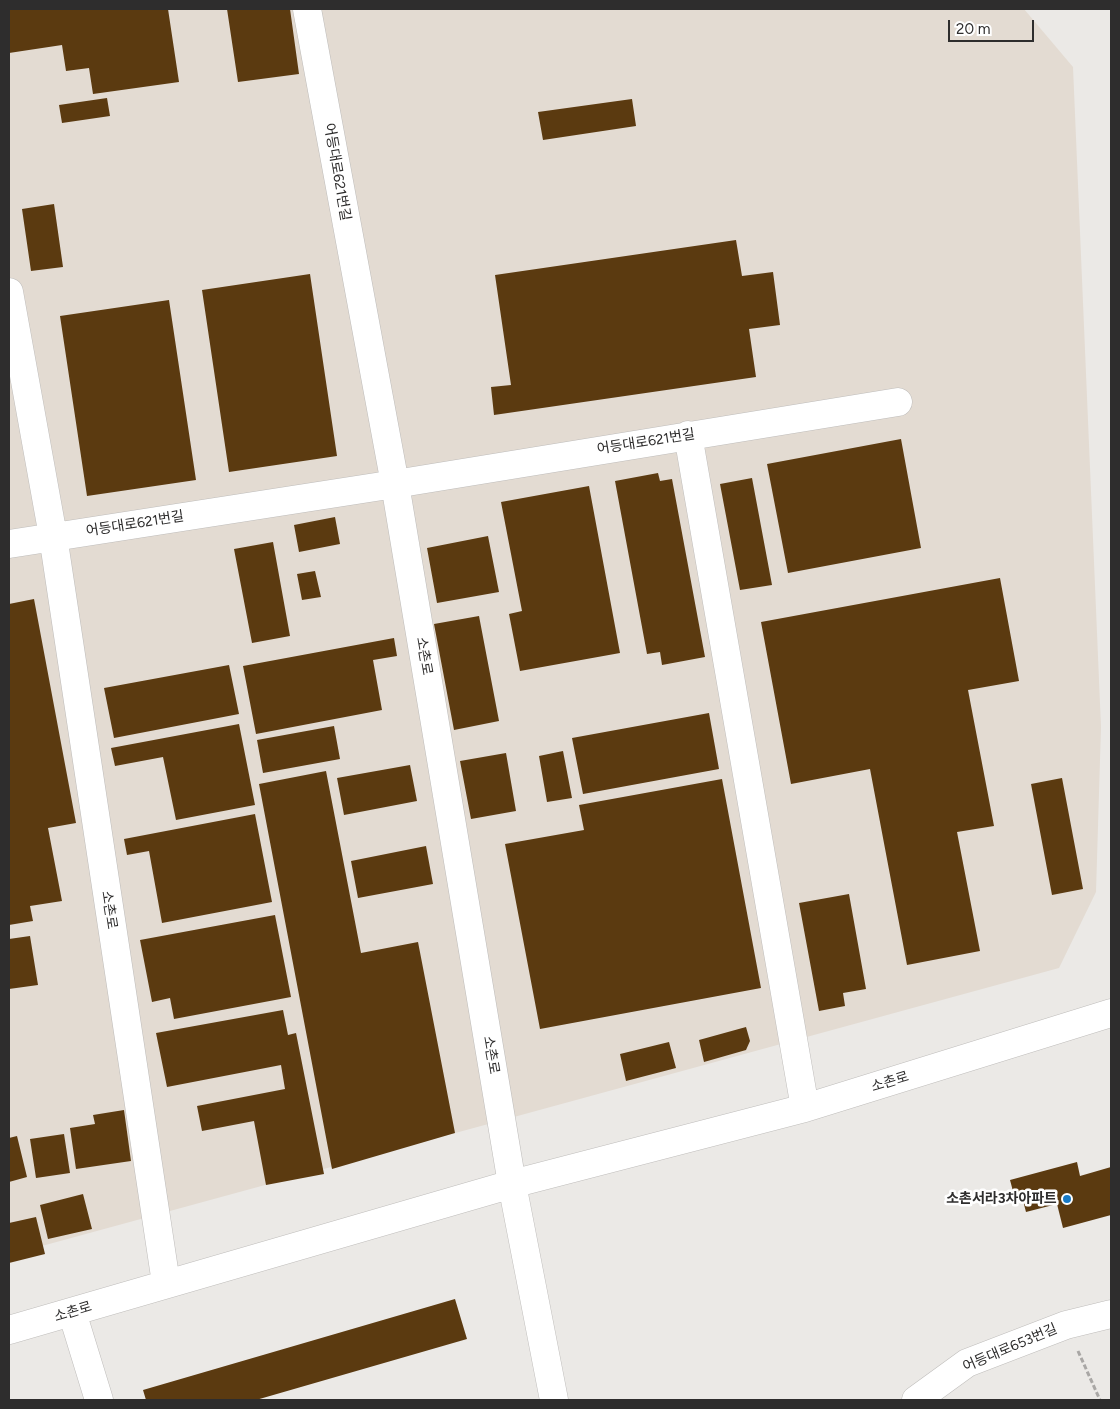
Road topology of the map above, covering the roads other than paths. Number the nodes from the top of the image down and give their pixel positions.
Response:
1 (307, 9) edge
2 (9, 292) edge
3 (898, 402) dead end
4 (688, 435) junction
5 (394, 484) junction
6 (53, 536) junction
7 (9, 544) edge
8 (1107, 1012) edge
9 (805, 1108) junction
10 (512, 1184) junction
11 (166, 1283) junction
12 (72, 1312) junction
13 (1111, 1314) edge
14 (9, 1330) edge
15 (99, 1400) edge
16 (554, 1400) edge
17 (916, 1400) edge

1 - 5 street, 어등대로621번길
2 - 6 street
3 - 4 street, 어등대로621번길
4 - 5 street, 어등대로621번길
4 - 9 street
5 - 6 street, 어등대로621번길
5 - 10 street, 소촌로
6 - 7 street, 어등대로621번길
6 - 11 street, 소촌로
8 - 9 street, 소촌로
9 - 10 street, 소촌로
10 - 11 street, 소촌로
10 - 16 street
11 - 12 street, 소촌로
12 - 14 street, 소촌로
12 - 15 street
13 - 17 street, 어등대로653번길

